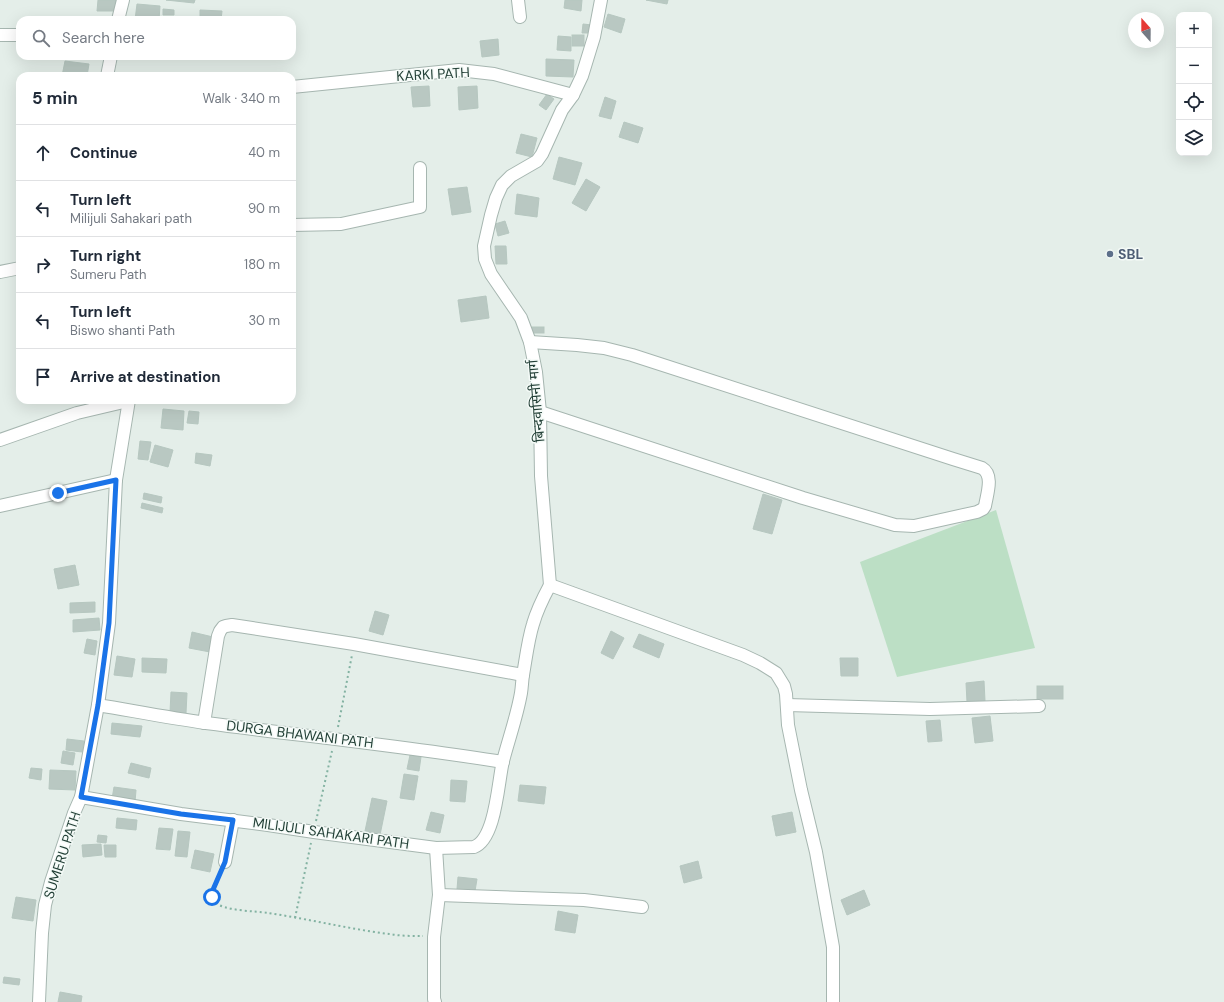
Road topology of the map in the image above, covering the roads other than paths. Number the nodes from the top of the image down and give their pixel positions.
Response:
1 (123, 0) edge
2 (518, 0) edge
3 (601, 0) edge
4 (119, 16) edge
5 (520, 17) dead end
6 (0, 35) edge
7 (16, 35) edge
8 (110, 60) edge
9 (108, 72) edge
10 (296, 87) edge
11 (572, 95) junction
12 (420, 168) dead end
13 (296, 225) edge
14 (16, 269) edge
15 (0, 272) edge
16 (530, 342) junction
17 (112, 404) edge
18 (127, 404) edge
19 (540, 412) junction
20 (0, 440) edge
21 (116, 480) junction
22 (0, 506) edge
23 (550, 585) junction
24 (523, 675) junction
25 (787, 704) junction
26 (98, 705) junction
27 (1039, 706) dead end
28 (204, 723) junction
29 (503, 762) junction
30 (81, 797) junction
31 (233, 820) junction
32 (436, 848) junction
33 (225, 862) road end
34 (439, 895) junction
35 (642, 907) dead end
36 (39, 1002) edge
37 (435, 1002) edge
38 (834, 1002) edge

1 - 4 street
2 - 5 street
3 - 11 street, बिन्दवासिनी मार्ग
6 - 7 street
8 - 9 street
10 - 11 street, KARKI PATH
11 - 16 street, बिन्दवासिनी मार्ग
12 - 13 street
14 - 15 street
16 - 19 street, बिन्दवासिनी मार्ग
16 - 19 street
17 - 20 street
18 - 21 street, SUMERU PATH
19 - 23 street, बिन्दवासिनी मार्ग
21 - 22 street
21 - 26 street, SUMERU PATH
23 - 24 street, MILIJULI SAHAKARI PATH
23 - 25 street
24 - 28 street
24 - 29 street, MILIJULI SAHAKARI PATH
25 - 27 street
25 - 38 street
26 - 28 street, DURGA BHAWANI PATH
26 - 30 street, SUMERU PATH
28 - 29 street, DURGA BHAWANI PATH
29 - 32 street, MILIJULI SAHAKARI PATH
30 - 31 street, MILIJULI SAHAKARI PATH
30 - 36 street, SUMERU PATH
31 - 32 street, MILIJULI SAHAKARI PATH
31 - 33 street
32 - 34 street
34 - 35 street
34 - 37 street

